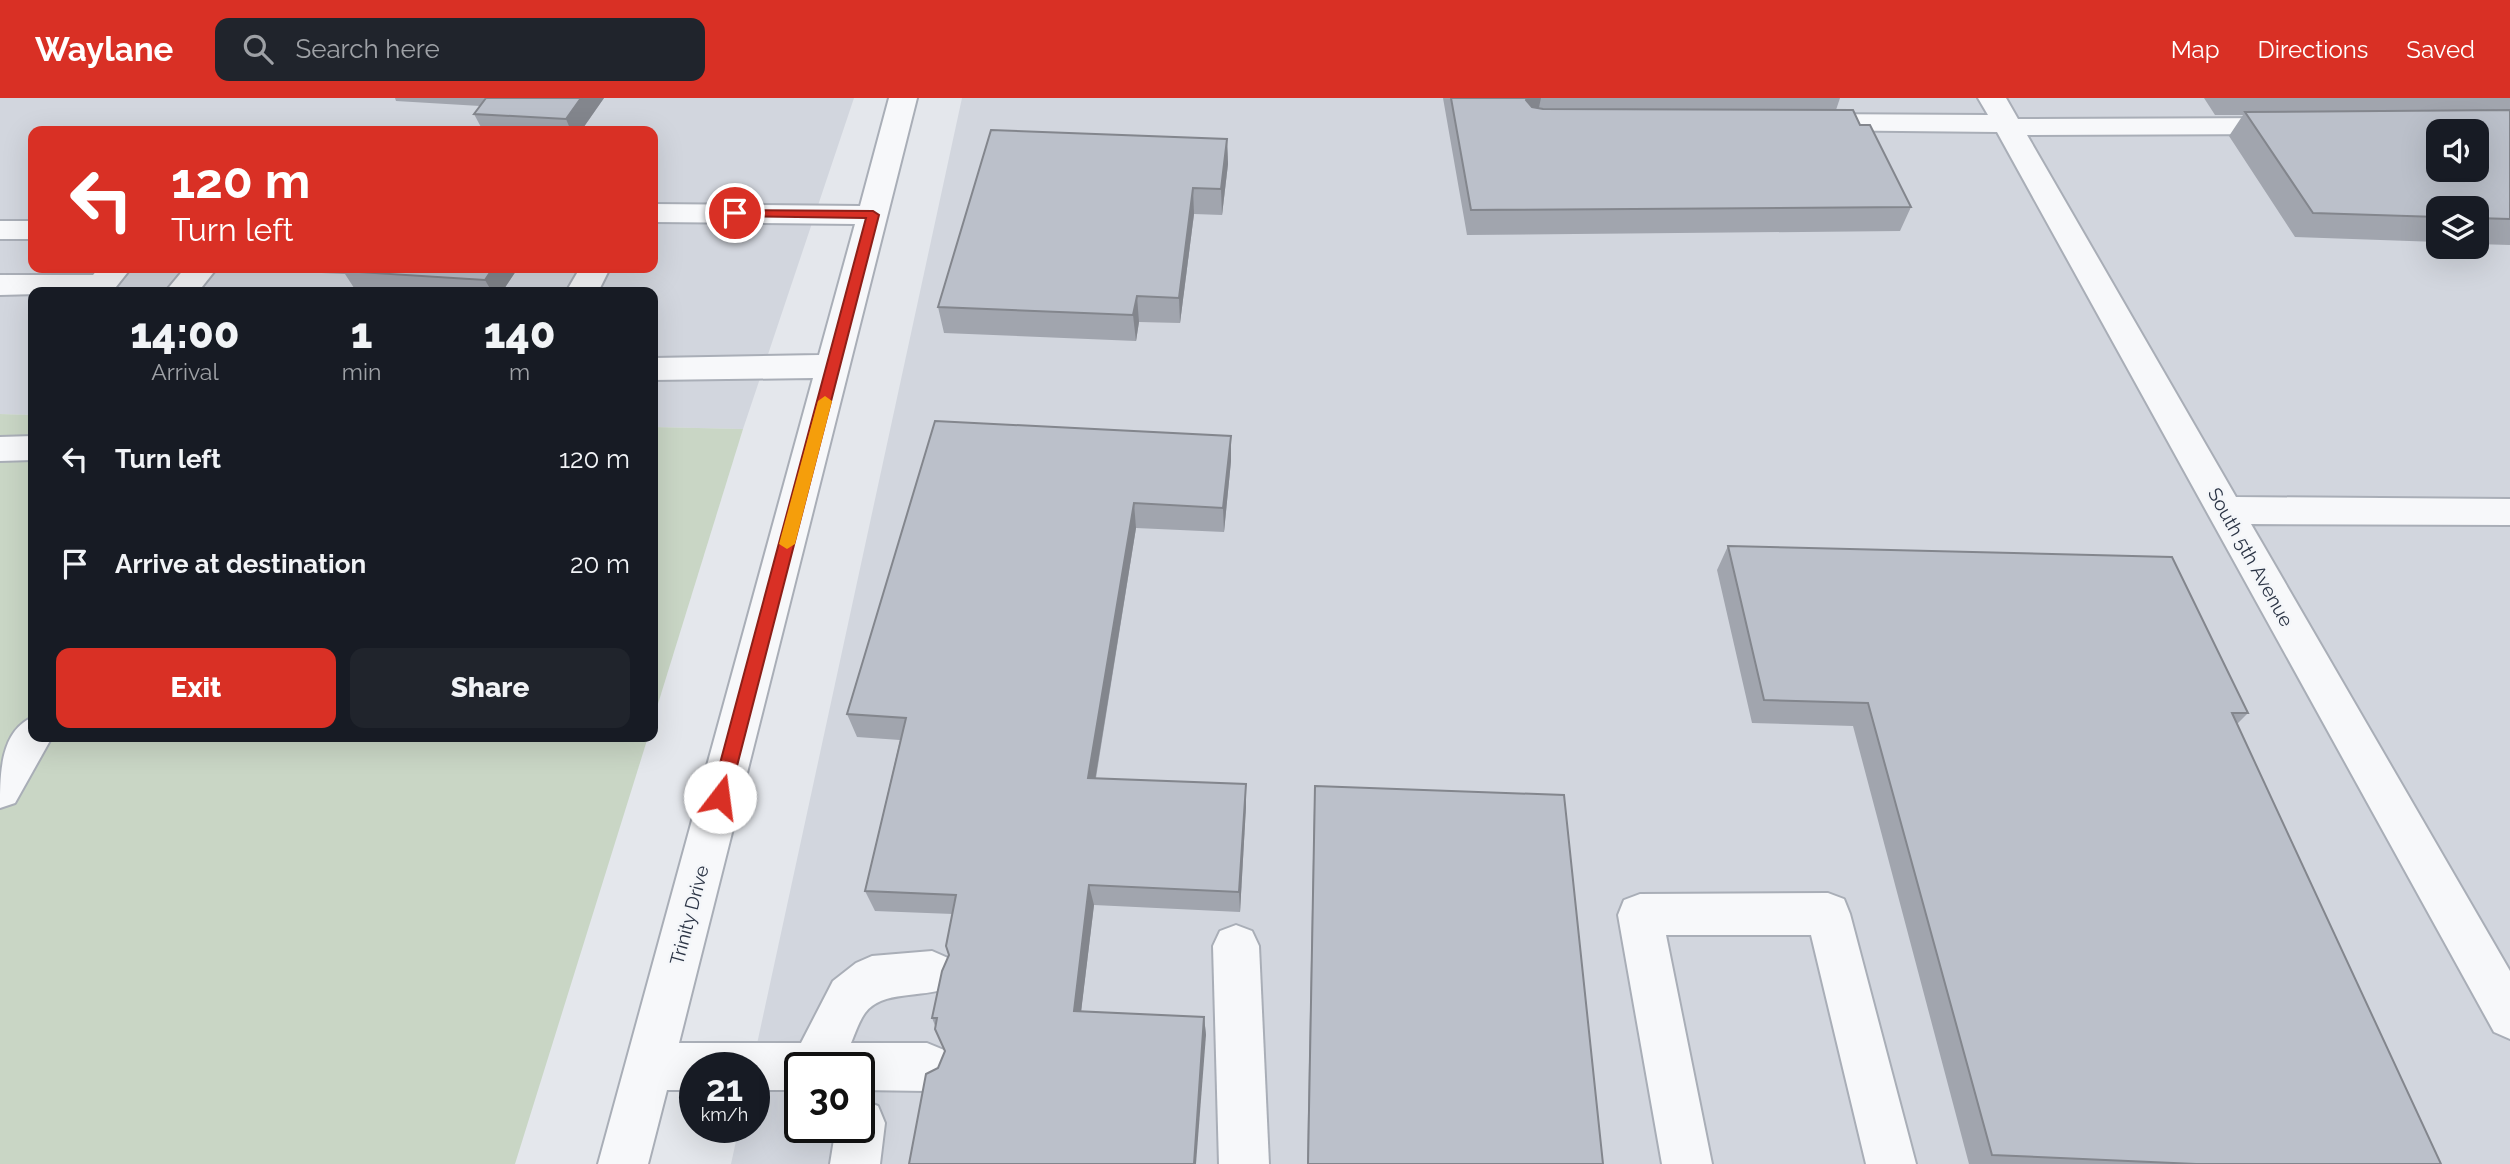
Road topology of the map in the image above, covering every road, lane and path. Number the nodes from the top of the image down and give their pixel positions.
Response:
1 (903, 98) edge
2 (2003, 116) edge
3 (1783, 122) edge
4 (2315, 125) edge
5 (658, 213) edge
6 (873, 215) junction
7 (0, 230) edge
8 (28, 230) edge
9 (112, 273) edge
10 (198, 273) edge
11 (0, 285) edge
12 (185, 287) edge
13 (834, 366) junction
14 (658, 369) edge
15 (28, 448) edge
16 (0, 449) edge
17 (2225, 510) junction
18 (2510, 512) edge
19 (28, 742) edge
20 (0, 790) edge
21 (1236, 946) dead end
22 (932, 973) dead end
23 (2510, 1016) edge
24 (822, 1052) edge
25 (649, 1066) junction
26 (784, 1067) edge
27 (875, 1067) edge
28 (928, 1067) dead end
29 (623, 1164) edge
30 (1244, 1164) edge
31 (1687, 1164) edge
32 (1891, 1164) edge

1 - 6 street, Trinity Drive
2 - 3 street
2 - 4 street
2 - 17 street, South 5th Avenue
5 - 6 street
6 - 13 street, Trinity Drive
7 - 8 street
9 - 11 street
10 - 12 street
13 - 14 street
13 - 25 street, Trinity Drive
15 - 16 street
17 - 18 street
17 - 23 street, South 5th Avenue
19 - 20 street
21 - 30 street
22 - 24 street
25 - 26 street
25 - 29 street, Trinity Drive
27 - 28 street
31 - 32 street

